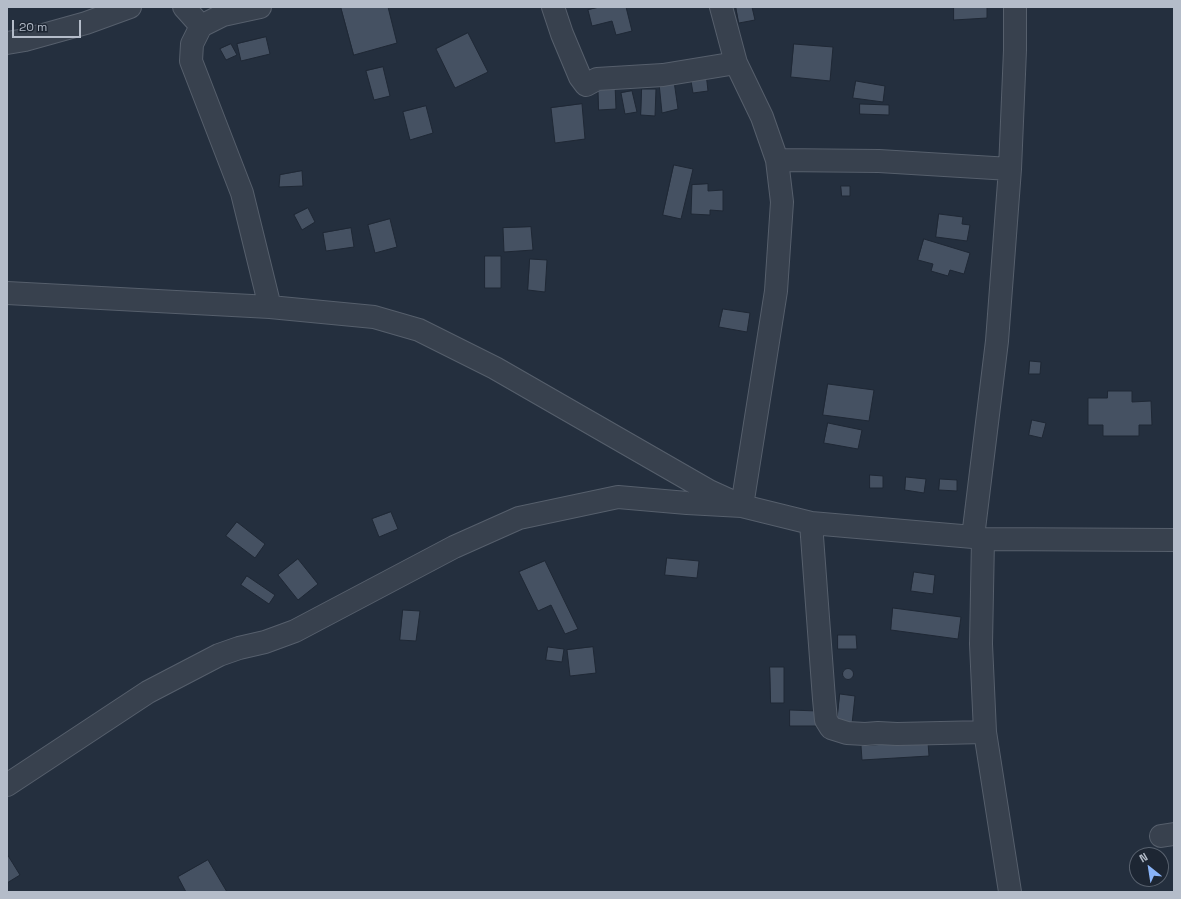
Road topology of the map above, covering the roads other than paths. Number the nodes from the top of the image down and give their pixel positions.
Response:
1 (130, 7) edge
2 (184, 7) edge
3 (260, 7) edge
4 (553, 7) edge
5 (721, 7) edge
6 (1015, 7) edge
7 (200, 26) junction
8 (7, 43) edge
9 (736, 63) junction
10 (777, 160) junction
11 (1010, 169) junction
12 (7, 293) edge
13 (270, 307) junction
14 (742, 506) junction
15 (811, 523) junction
16 (978, 538) junction
17 (1174, 540) edge
18 (985, 732) junction
19 (7, 785) edge
20 (1010, 892) edge

1 - 8 street
2 - 7 street
3 - 7 street
4 - 9 street
5 - 9 street
6 - 11 street
7 - 13 street
9 - 10 street
10 - 11 street
10 - 14 street
11 - 16 street
12 - 13 street
13 - 14 street
14 - 15 street
14 - 19 street
15 - 16 street
15 - 18 street
16 - 17 street
16 - 18 street
18 - 20 street

